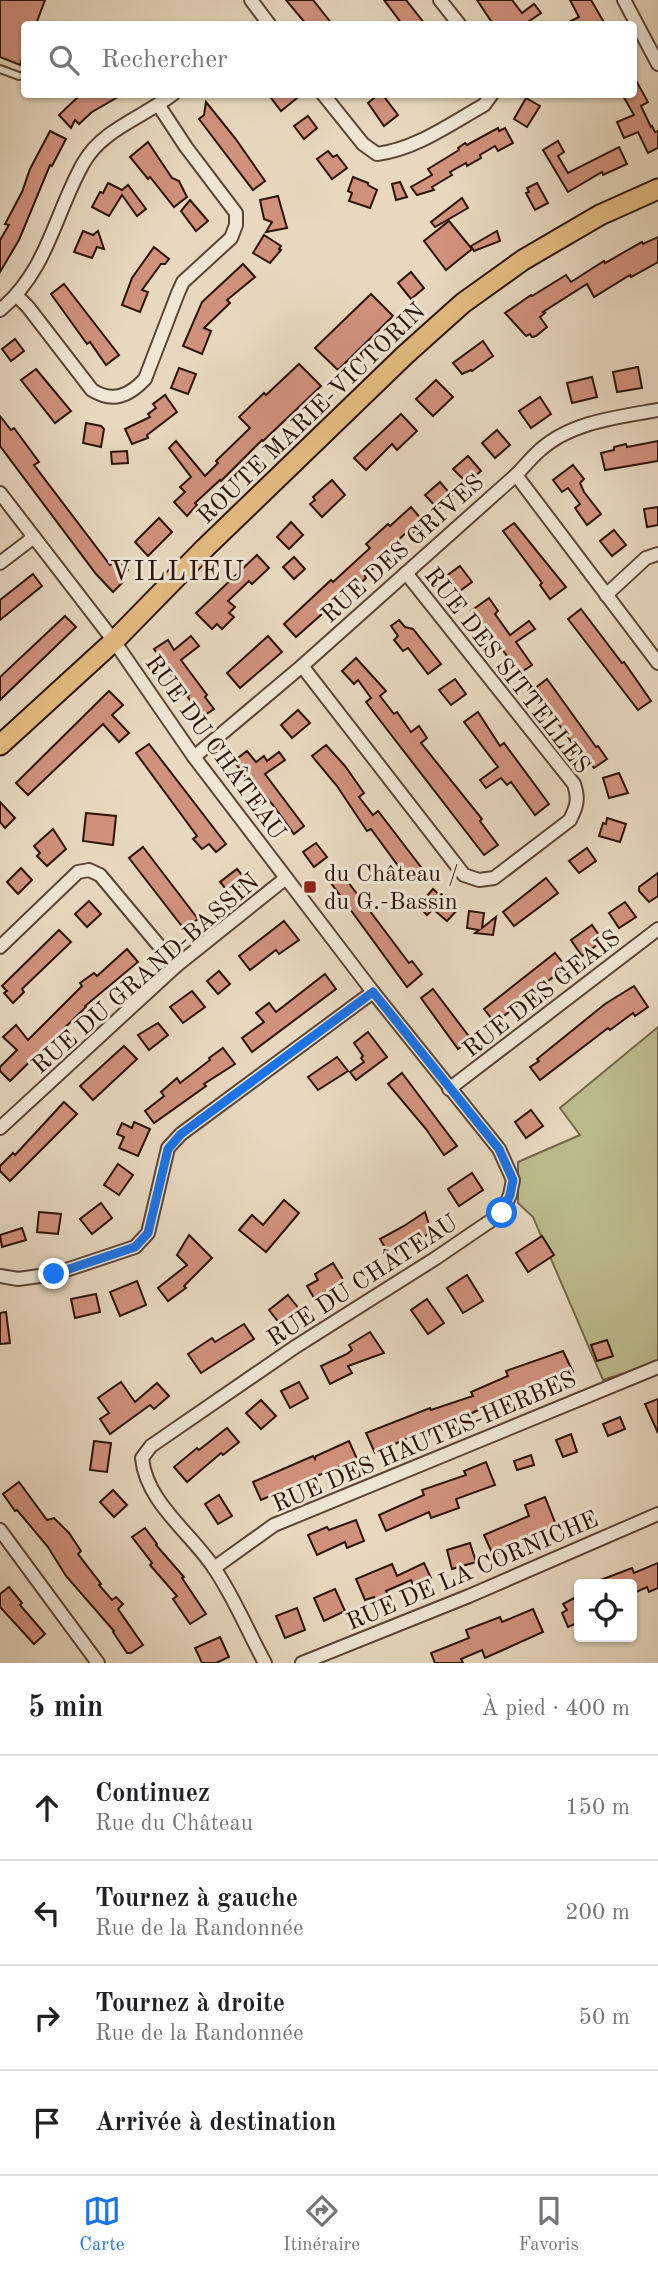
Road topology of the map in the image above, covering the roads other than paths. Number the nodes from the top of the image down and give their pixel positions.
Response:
1 (251, 0) edge
2 (440, 0) edge
3 (624, 0) edge
4 (265, 21) edge
5 (457, 21) edge
6 (635, 21) edge
7 (637, 24) edge
8 (658, 64) edge
9 (0, 69) edge
10 (19, 76) dead end
11 (168, 98) edge
12 (326, 98) edge
13 (489, 98) edge
14 (159, 106) junction
15 (658, 189) edge
16 (17, 296) junction
17 (0, 310) edge
18 (658, 410) edge
19 (516, 475) junction
20 (0, 494) edge
21 (34, 537) junction
22 (658, 554) edge
23 (0, 563) edge
24 (406, 573) junction
25 (606, 595) junction
26 (114, 641) junction
27 (658, 663) edge
28 (302, 666) junction
29 (0, 745) edge
30 (194, 757) junction
31 (286, 878) junction
32 (658, 929) edge
33 (0, 947) edge
34 (176, 967) junction
35 (373, 992) junction
36 (449, 1089) junction
37 (0, 1128) edge
38 (0, 1276) edge
39 (658, 1367) edge
40 (658, 1514) edge
41 (0, 1530) edge
42 (214, 1568) junction
43 (99, 1663) edge
44 (265, 1663) edge
45 (302, 1663) edge

1 - 4 street
2 - 5 street
3 - 6 street
7 - 8 street
9 - 10 lane
11 - 14 street
12 - 13 street
14 - 16 street
14 - 16 street
15 - 26 main road, ROUTE MARIE-VICTORIN
16 - 17 street
18 - 19 street, RUE DES GRIVES
19 - 24 street, RUE DES GRIVES
19 - 25 street
20 - 21 street, RUE DU CHÂTEAU
21 - 23 street
21 - 26 street, RUE DU CHÂTEAU
22 - 25 street
24 - 28 street, RUE DES GRIVES
24 - 28 street, RUE DES SITTELLES
25 - 27 street
26 - 29 main road, ROUTE MARIE-VICTORIN
26 - 30 street, RUE DU CHÂTEAU
28 - 30 street, RUE DES GRIVES
30 - 31 street, RUE DU CHÂTEAU
31 - 34 street, RUE DU GRAND-BASSIN
31 - 35 street, RUE DU CHÂTEAU
32 - 36 street, RUE DES GEAIS
33 - 34 street
34 - 37 street, RUE DU GRAND-BASSIN
35 - 36 street, RUE DU CHÂTEAU
35 - 38 street
36 - 42 street, RUE DU CHÂTEAU
39 - 42 street, RUE DES HAUTES-HERBES
40 - 45 street, RUE DE LA CORNICHE
41 - 43 street
42 - 44 street, RUE DU CHÂTEAU

